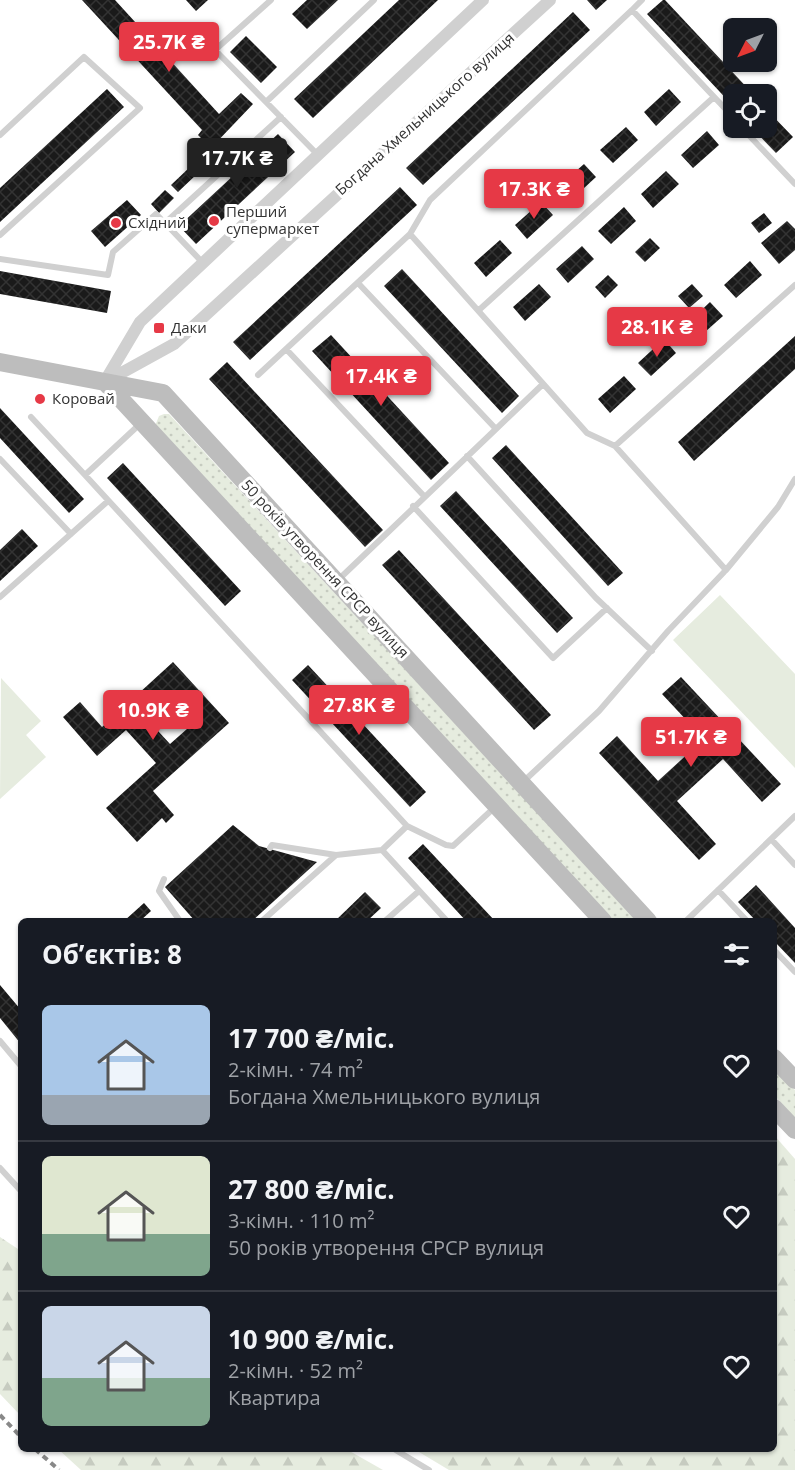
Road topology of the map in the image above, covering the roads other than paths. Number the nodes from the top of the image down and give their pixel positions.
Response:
1 (271, 0) edge
2 (374, 0) edge
3 (483, 0) edge
4 (550, 0) edge
5 (642, 0) edge
6 (632, 10) junction
7 (714, 97) junction
8 (266, 102) junction
9 (723, 106) edge
10 (281, 117) junction
11 (0, 135) edge
12 (751, 138) edge
13 (318, 155) junction
14 (795, 184) edge
15 (165, 223) junction
16 (410, 234) junction
17 (0, 235) edge
18 (0, 259) edge
19 (203, 263) junction
20 (358, 283) junction
21 (795, 285) edge
22 (479, 310) junction
23 (286, 349) junction
24 (0, 362) edge
25 (258, 375) dead end
26 (105, 382) junction
27 (543, 384) junction
28 (31, 417) dead end
29 (142, 423) junction
30 (496, 429) junction
31 (615, 446) junction
32 (467, 456) junction
33 (0, 459) edge
34 (84, 475) junction
35 (795, 479) edge
36 (424, 496) junction
37 (108, 501) junction
38 (413, 506) junction
39 (71, 534) junction
40 (726, 570) junction
41 (336, 581) junction
42 (0, 597) edge
43 (607, 608) junction
44 (652, 651) junction
45 (521, 783) junction
46 (497, 806) junction
47 (795, 816) edge
48 (407, 826) junction
49 (771, 839) junction
50 (270, 848) dead end
51 (382, 850) junction
52 (336, 855) junction
53 (795, 865) edge
54 (164, 879) dead end
55 (718, 890) junction
56 (419, 891) junction
57 (178, 918) edge
58 (265, 918) edge
59 (388, 918) edge
60 (444, 918) edge
61 (600, 918) edge
62 (645, 918) edge
63 (689, 918) edge
64 (744, 918) edge
65 (777, 953) edge
66 (795, 972) edge
67 (0, 1041) edge
68 (777, 1061) edge
69 (18, 1062) edge
70 (795, 1080) edge
71 (777, 1111) edge
72 (795, 1130) edge
73 (0, 1168) edge
74 (18, 1188) edge
75 (399, 1452) edge
76 (429, 1470) edge

1 - 8 lane
2 - 8 lane
3 - 13 street
4 - 26 street, Богдана Хмельницького вулиця
5 - 6 lane
6 - 7 lane
6 - 16 lane
7 - 9 lane
7 - 22 lane
8 - 10 lane
10 - 13 lane
10 - 15 lane
11 - 17 lane
12 - 14 lane
13 - 19 street
15 - 18 lane
15 - 19 lane
16 - 20 lane
16 - 22 lane
19 - 26 street
20 - 23 lane
20 - 30 lane
21 - 31 lane
22 - 27 lane
23 - 25 lane
23 - 36 lane
24 - 26 main road, 50 років утворення СРСР вулиця
26 - 29 main road
26 - 41 main road, 50 років утворення СРСР вулиця
27 - 30 lane
27 - 31 lane
28 - 34 lane
29 - 34 lane
29 - 46 main road
30 - 32 lane
31 - 40 lane
32 - 36 lane
32 - 43 lane
33 - 39 lane
34 - 37 lane
35 - 40 lane
36 - 38 lane
37 - 39 lane
37 - 48 lane
38 - 41 lane
38 - 43 lane
39 - 42 lane
40 - 44 lane
41 - 45 main road, 50 років утворення СРСР вулиця
43 - 44 lane
44 - 45 lane
45 - 62 main road, 50 років утворення СРСР вулиця
46 - 48 lane
46 - 61 main road
47 - 49 lane
48 - 51 lane
49 - 53 lane
49 - 55 lane
50 - 52 lane
51 - 52 lane
51 - 56 lane
52 - 58 lane
54 - 57 lane
55 - 63 lane
55 - 64 lane
56 - 59 lane
56 - 60 lane
65 - 66 lane
67 - 69 lane
68 - 70 main road
71 - 72 main road
73 - 74 lane
75 - 76 lane

